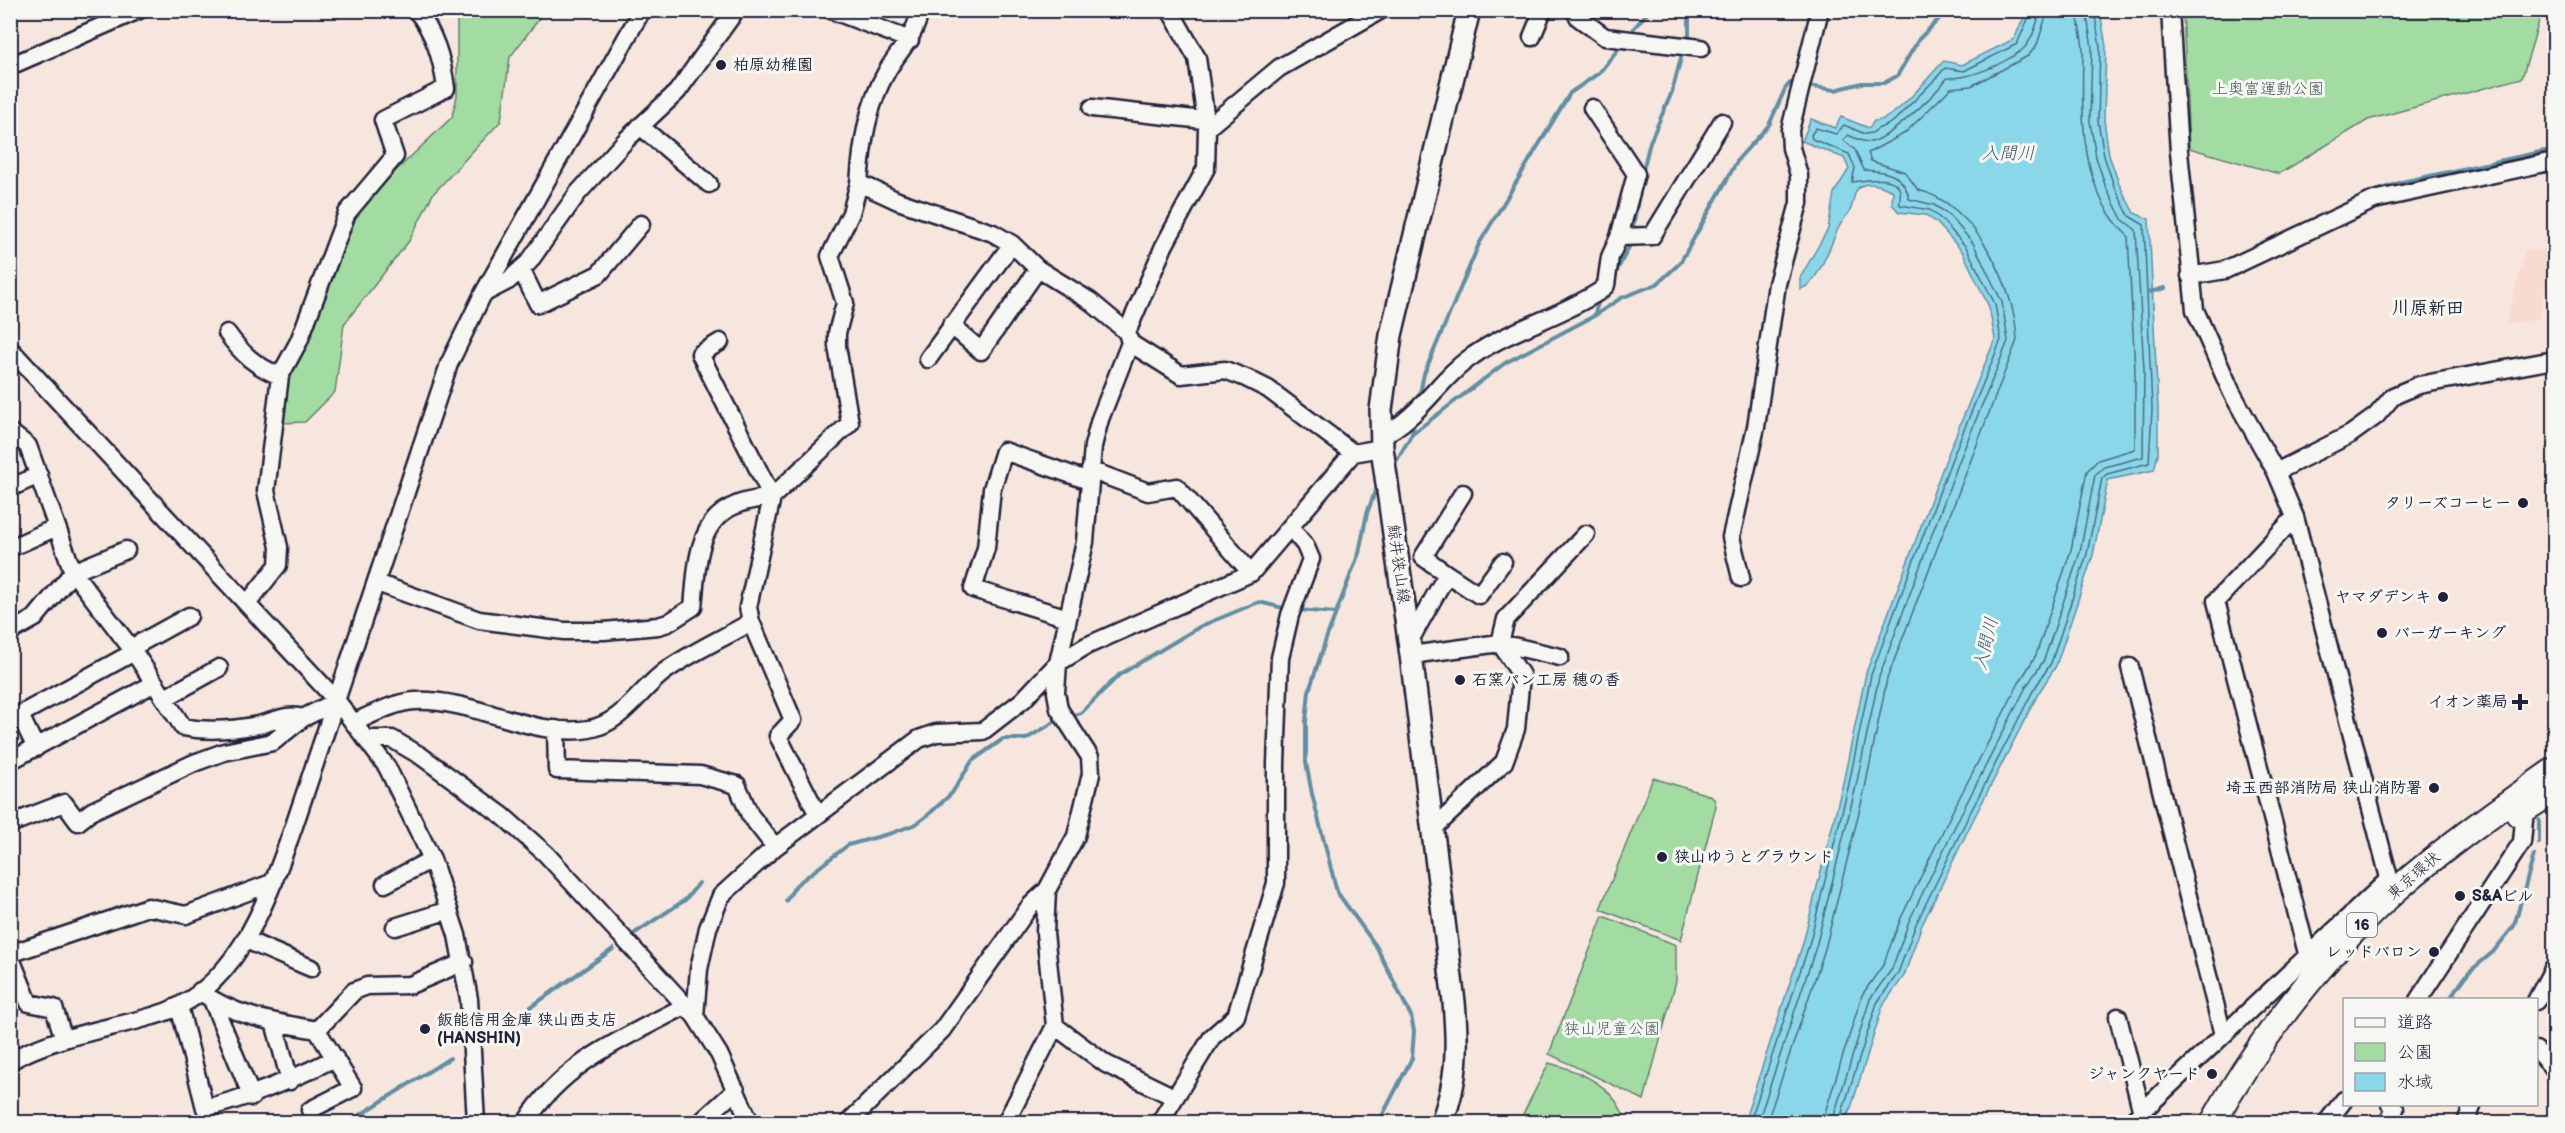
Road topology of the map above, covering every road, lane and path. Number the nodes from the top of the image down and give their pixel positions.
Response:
1 (139, 10) edge
2 (416, 10) edge
3 (642, 10) edge
4 (736, 10) edge
5 (831, 10) edge
6 (920, 10) edge
7 (1170, 10) edge
8 (1381, 10) edge
9 (1469, 10) edge
10 (1543, 10) edge
11 (1574, 10) edge
12 (1820, 10) edge
13 (2170, 10) edge
14 (1532, 36) dead end
15 (910, 40) junction
16 (1701, 48) dead end
17 (10, 66) edge
18 (1092, 108) dead end
19 (1592, 108) dead end
20 (1722, 122) dead end
21 (1206, 124) junction
22 (640, 126) junction
23 (2554, 161) edge
24 (859, 183) junction
25 (709, 184) dead end
26 (641, 225) dead end
27 (1619, 237) junction
28 (1012, 244) junction
29 (521, 269) junction
30 (1038, 269) junction
31 (2190, 276) junction
32 (483, 294) junction
33 (951, 325) junction
34 (227, 333) dead end
35 (1128, 337) junction
36 (720, 342) dead end
37 (10, 349) edge
38 (928, 359) dead end
39 (2554, 360) edge
40 (280, 376) junction
41 (10, 432) edge
42 (1381, 442) junction
43 (1353, 453) junction
44 (2276, 472) junction
45 (1090, 475) junction
46 (39, 476) junction
47 (10, 488) edge
48 (1463, 493) dead end
49 (772, 497) junction
50 (2295, 517) junction
51 (57, 527) junction
52 (1290, 527) junction
53 (1586, 534) dead end
54 (10, 548) edge
55 (126, 550) dead end
56 (1503, 562) dead end
57 (73, 572) junction
58 (1251, 573) junction
59 (1447, 574) junction
60 (1741, 578) dead end
61 (377, 583) junction
62 (247, 604) junction
63 (189, 616) dead end
64 (1068, 618) junction
65 (751, 622) junction
66 (12, 629) edge
67 (1500, 643) junction
68 (1410, 649) junction
69 (133, 650) junction
70 (1560, 657) dead end
71 (1059, 663) junction
72 (2130, 666) dead end
73 (219, 668) dead end
74 (155, 682) junction
75 (165, 698) junction
76 (337, 701) junction
77 (15, 718) edge
78 (303, 718) junction
79 (355, 722) junction
80 (556, 729) junction
81 (368, 740) junction
82 (36, 748) junction
83 (10, 761) edge
84 (2554, 770) edge
85 (2554, 791) edge
86 (2525, 809) junction
87 (818, 815) junction
88 (10, 824) edge
89 (1433, 829) junction
90 (775, 847) junction
91 (432, 860) junction
92 (274, 882) junction
93 (385, 884) dead end
94 (2391, 886) junction
95 (1047, 890) junction
96 (449, 910) junction
97 (395, 927) dead end
98 (246, 940) junction
99 (10, 955) edge
100 (2308, 957) junction
101 (464, 962) junction
102 (2554, 967) edge
103 (311, 968) dead end
104 (206, 996) junction
105 (2419, 998) edge
106 (2538, 998) edge
107 (179, 1006) junction
108 (690, 1011) junction
109 (2118, 1017) dead end
110 (274, 1022) junction
111 (1055, 1026) junction
112 (316, 1030) junction
113 (2223, 1035) junction
114 (64, 1039) junction
115 (2538, 1052) edge
116 (335, 1058) junction
117 (10, 1061) edge
118 (2554, 1069) edge
119 (290, 1082) junction
120 (736, 1090) junction
121 (252, 1097) junction
122 (1174, 1098) junction
123 (2343, 1101) edge
124 (2392, 1106) edge
125 (310, 1110) dead end
126 (2137, 1118) edge
127 (476, 1122) edge
128 (526, 1122) edge
129 (700, 1122) edge
130 (750, 1122) edge
131 (849, 1122) edge
132 (1006, 1122) edge
133 (1160, 1122) edge
134 (1442, 1122) edge
135 (2213, 1122) edge
136 (2229, 1122) edge
137 (2327, 1122) edge
138 (2388, 1122) edge

1 - 17 street
2 - 40 street
3 - 32 street
4 - 22 street
5 - 15 street
6 - 15 street
7 - 21 street
8 - 21 street
9 - 42 main road, 鯨井狭山線
10 - 14 street
11 - 16 street
12 - 60 street
13 - 31 street
15 - 24 street
18 - 21 street
19 - 27 street
20 - 27 street
21 - 35 street
22 - 25 street
22 - 29 street
23 - 31 street
24 - 28 street
24 - 49 street
26 - 29 street
27 - 42 street
28 - 30 street
28 - 33 street
29 - 32 street
30 - 33 street
30 - 35 street
31 - 44 street
32 - 61 street
33 - 38 street
34 - 40 street
35 - 43 street
35 - 45 street
36 - 49 street
37 - 62 street
39 - 44 street
40 - 62 street
41 - 46 street
42 - 43 street
42 - 68 main road, 鯨井狭山線
43 - 52 street
44 - 50 street
45 - 58 street
45 - 64 street
45 - 64 street
46 - 47 street
46 - 51 street
48 - 59 street
49 - 61 street
49 - 65 street
50 - 94 street
50 - 100 street
51 - 54 street
51 - 57 street
52 - 58 street
52 - 122 street
53 - 67 street
55 - 57 street
56 - 59 street
57 - 66 street
57 - 69 street
58 - 71 street
59 - 68 street
61 - 76 street
62 - 76 street
63 - 69 street
64 - 71 street
65 - 80 street
65 - 87 street
67 - 68 street
67 - 70 street
67 - 89 street
68 - 89 main road, 鯨井狭山線
69 - 74 street
69 - 77 street
71 - 87 street
71 - 95 street
72 - 113 street
73 - 75 street
74 - 75 street
74 - 82 street
75 - 78 street
76 - 78 street
76 - 79 street
76 - 92 street
77 - 82 street
78 - 88 street
79 - 80 street
79 - 81 street
80 - 90 street
81 - 91 street
81 - 108 street
82 - 83 street
84 - 94 highway, 東京環状 / 16
85 - 86 highway, 東京環状 / 16
86 - 105 street
86 - 136 highway, 東京環状 / 16
87 - 90 street
89 - 134 main road, 鯨井狭山線
90 - 108 street
91 - 93 street
91 - 96 street
92 - 98 street
92 - 99 street
94 - 100 street
94 - 135 highway, 東京環状 / 16
95 - 111 street
95 - 131 street
96 - 97 street
96 - 101 street
98 - 103 street
98 - 104 street
99 - 114 street
100 - 113 street
101 - 112 street
101 - 127 street
102 - 106 street
104 - 107 street
104 - 110 street
104 - 121 street
107 - 114 street
107 - 121 street
108 - 120 street
108 - 128 street
109 - 126 street
110 - 112 street
110 - 119 street
111 - 122 street
111 - 132 street
112 - 116 street
113 - 126 street
114 - 117 street
115 - 118 street
116 - 119 street
116 - 125 street
119 - 121 street
120 - 129 street
120 - 130 street
122 - 133 street
123 - 137 street
124 - 138 street

